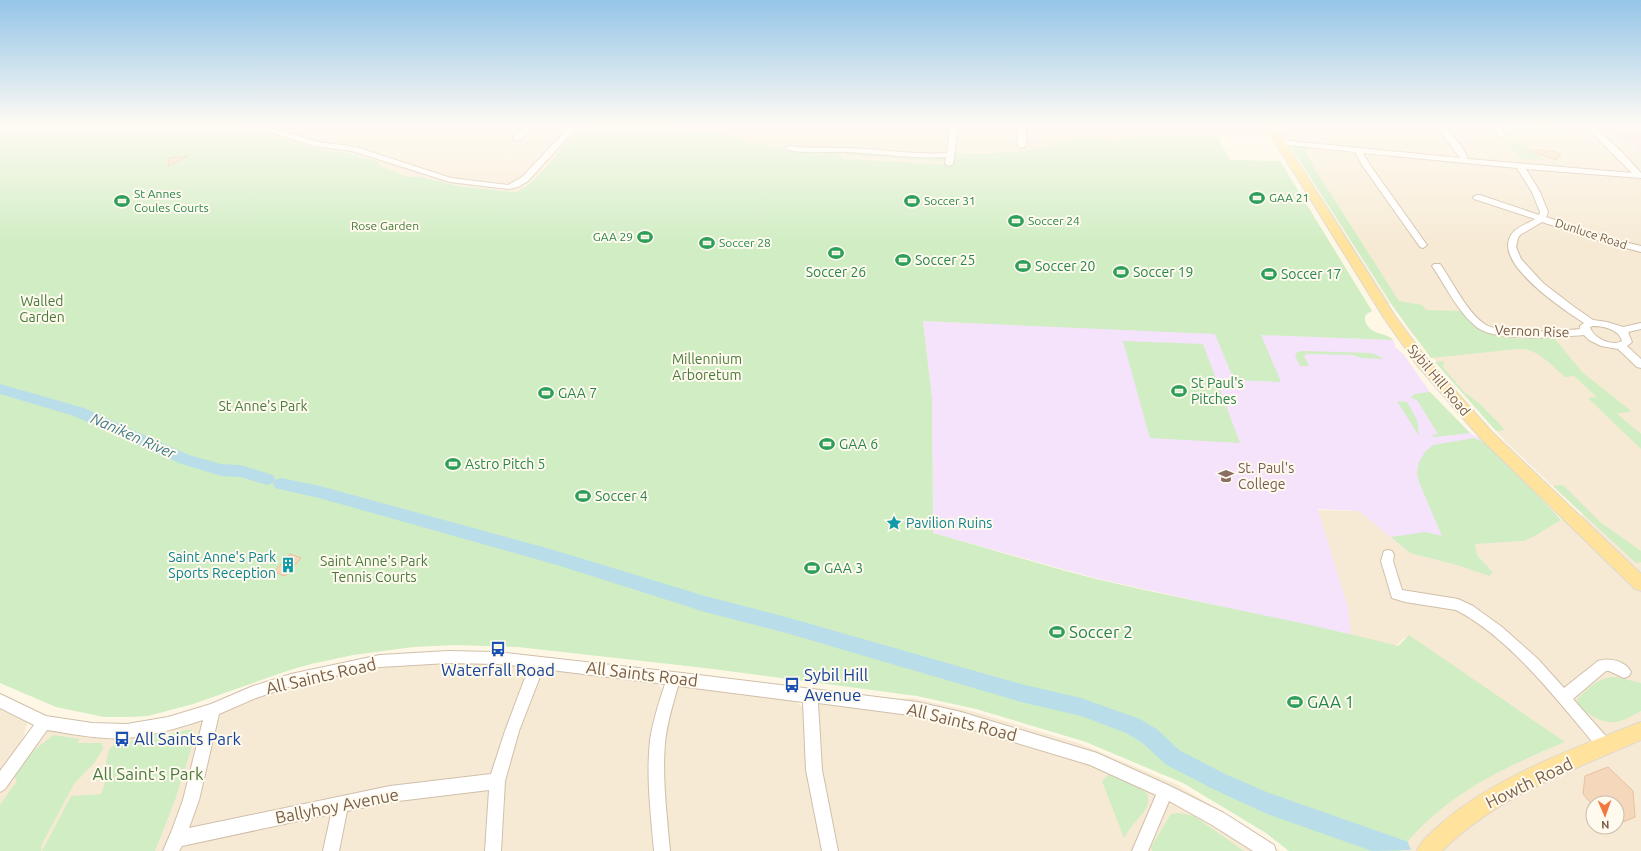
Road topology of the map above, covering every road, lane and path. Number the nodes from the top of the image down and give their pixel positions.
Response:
1 (406, 166) edge
2 (538, 166) edge
3 (1294, 166) edge
4 (1367, 166) edge
5 (1517, 166) edge
6 (1520, 166) junction
7 (1631, 166) edge
8 (1640, 175) edge
9 (1477, 197) dead end
10 (1542, 218) junction
11 (1423, 245) dead end
12 (1641, 249) edge
13 (1437, 266) dead end
14 (1641, 326) edge
15 (1588, 327) junction
16 (1621, 331) junction
17 (1620, 346) junction
18 (1641, 365) edge
19 (1388, 555) dead end
20 (1641, 584) edge
21 (538, 663) junction
22 (1624, 672) dead end
23 (674, 678) junction
24 (811, 696) junction
25 (1563, 698) junction
26 (0, 702) edge
27 (213, 710) junction
28 (44, 722) junction
29 (1641, 732) edge
30 (1606, 747) junction
31 (497, 781) junction
32 (0, 784) edge
33 (1165, 791) junction
34 (341, 804) junction
35 (174, 845) edge
36 (1143, 850) edge
37 (331, 851) edge
38 (493, 851) edge
39 (662, 851) edge
40 (830, 851) edge
41 (1268, 851) edge
42 (1428, 851) edge

1 - 2 street
3 - 20 main road, Sybil Hill Road
4 - 11 street
5 - 6 street
6 - 8 street
6 - 10 street, Dunluce Road
7 - 8 street
9 - 10 street, Dunluce Road
10 - 12 street, Dunluce Road
10 - 15 street, Dunluce Road
13 - 15 street, Vernon Rise
14 - 16 street
15 - 16 street
15 - 17 street, Dunluce Road
16 - 17 street
17 - 18 street
19 - 25 street
21 - 23 street, All Saints Road
21 - 27 street, All Saints Road
21 - 31 street
22 - 25 street
23 - 24 street, All Saints Road
23 - 39 street
24 - 33 street, All Saints Road
24 - 40 street
25 - 30 street
26 - 28 street, All Saints Road
27 - 28 street, All Saints Road
27 - 35 street
28 - 32 street
29 - 30 main road, Howth Road
30 - 42 main road, Howth Road
31 - 34 street, Ballyhoy Avenue
31 - 38 street
33 - 36 street
33 - 41 street, All Saints Road
34 - 35 street, Ballyhoy Avenue
34 - 37 street

